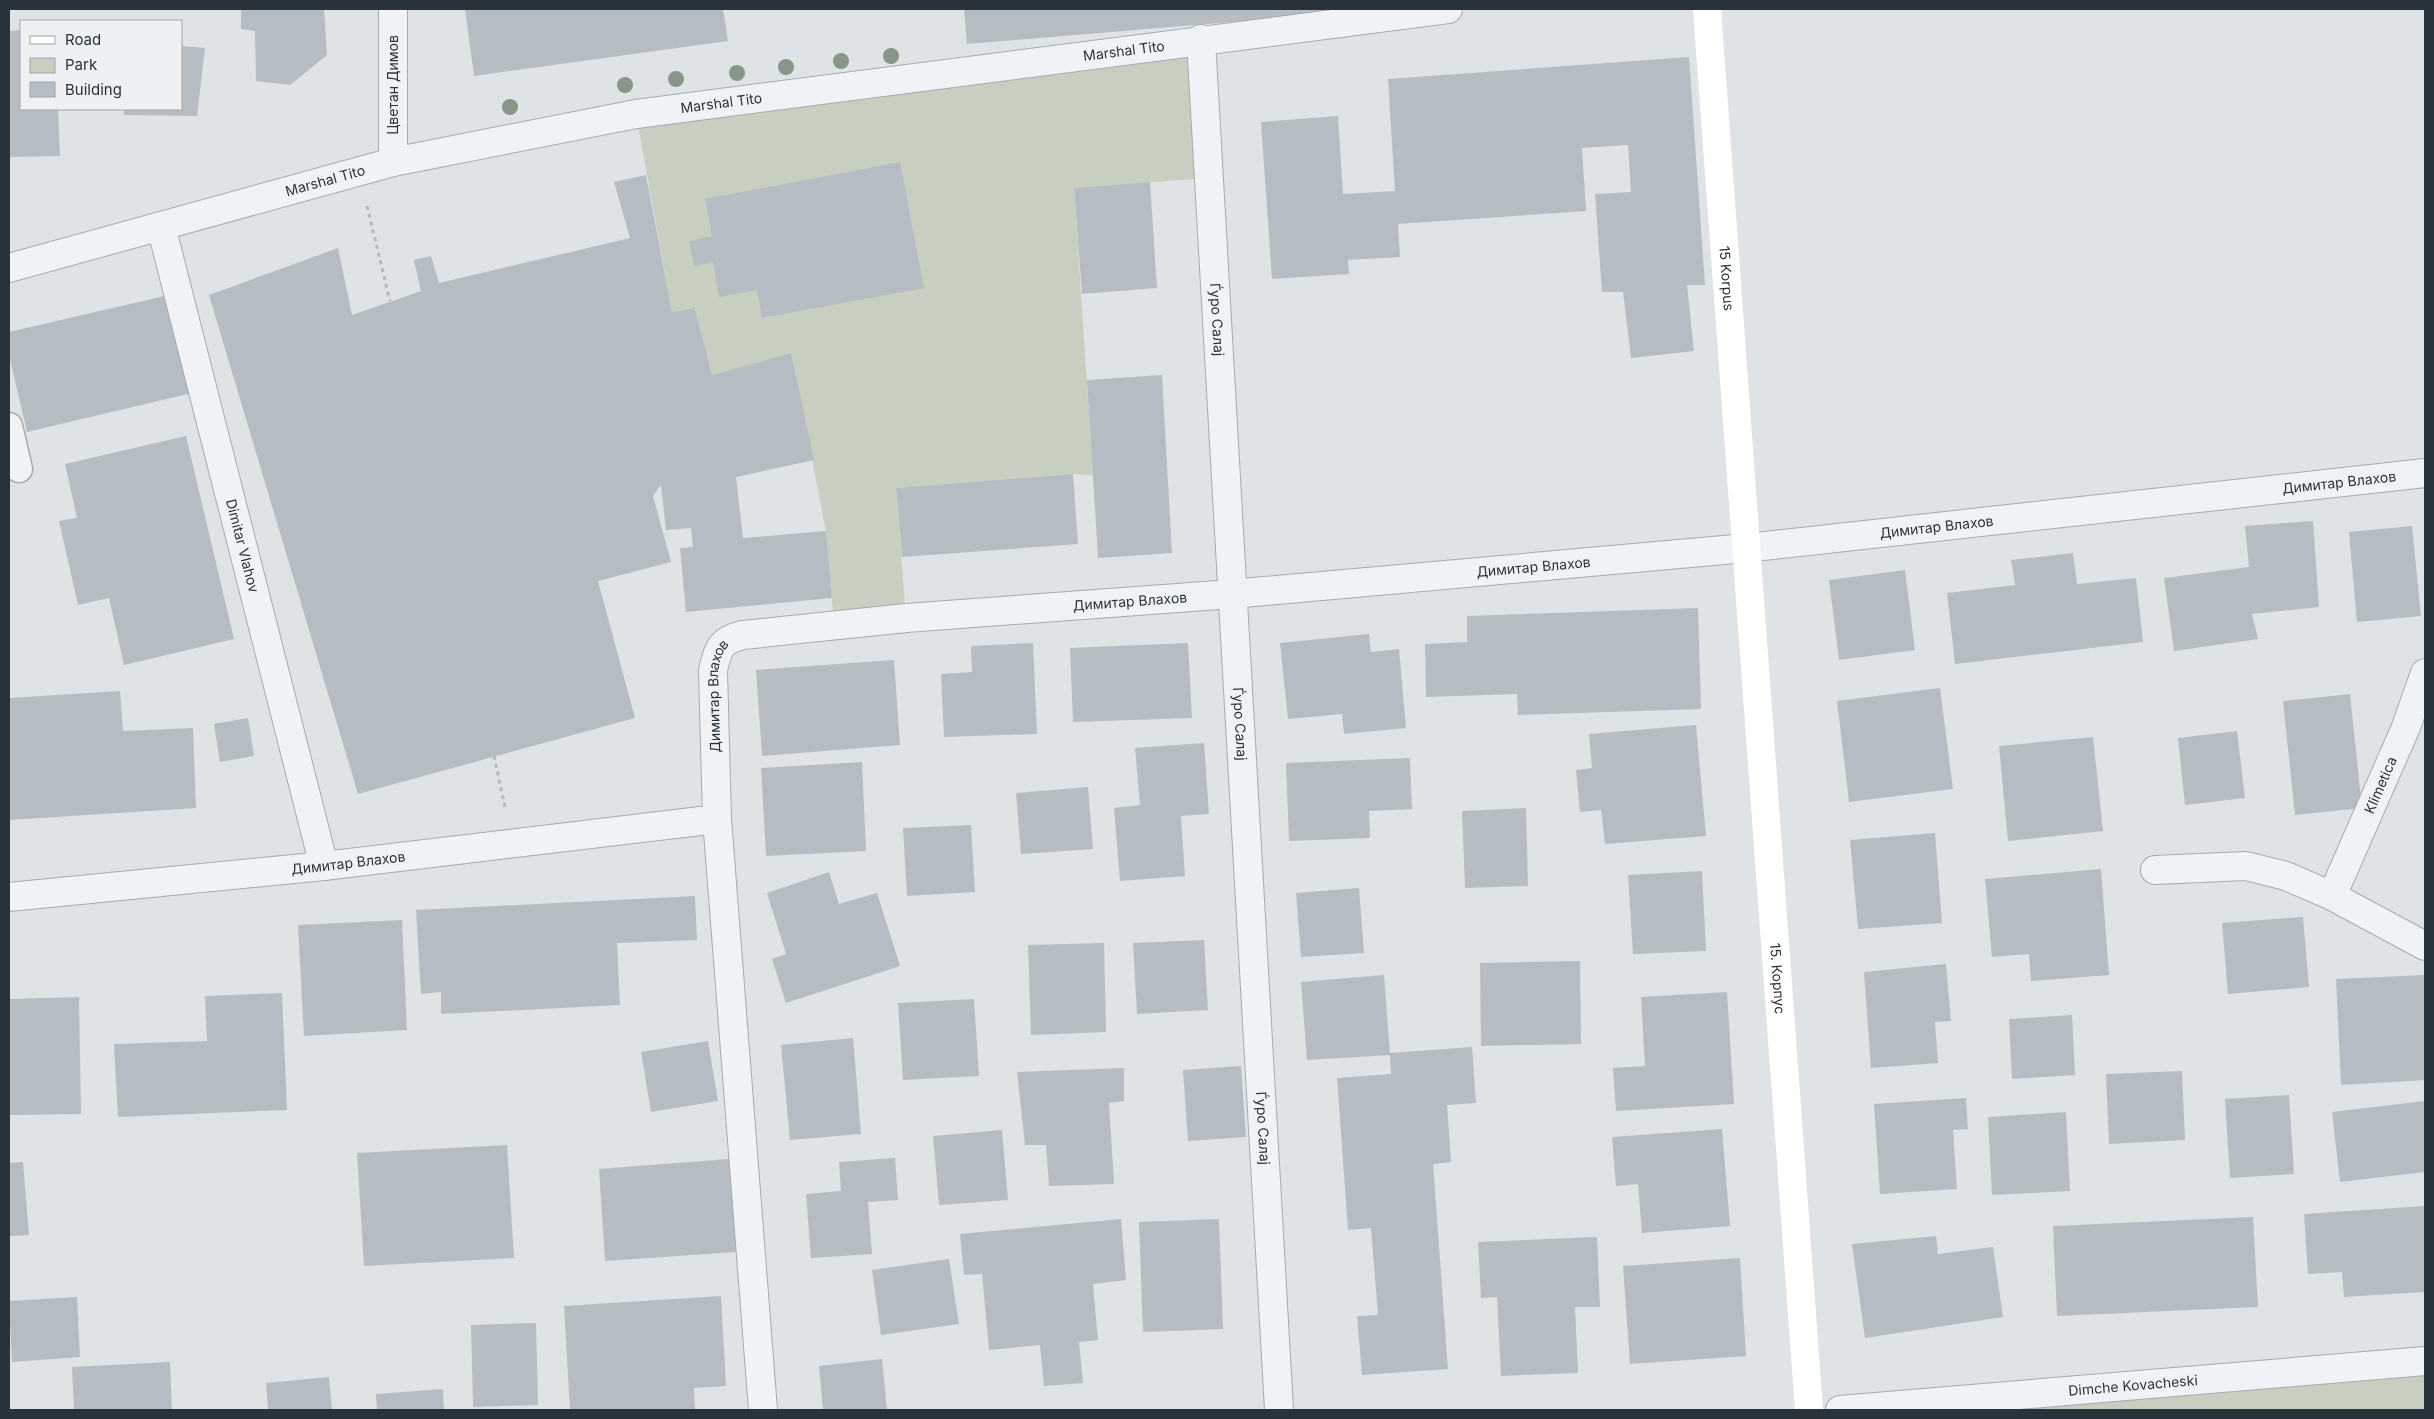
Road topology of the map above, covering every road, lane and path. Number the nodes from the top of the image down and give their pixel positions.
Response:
1 (393, 9) edge
2 (1448, 9) edge
3 (1706, 9) edge
4 (1200, 39) junction
5 (393, 162) junction
6 (365, 200) dead end
7 (161, 226) junction
8 (9, 268) edge
9 (390, 301) dead end
10 (9, 426) edge
11 (19, 469) dead end
12 (2425, 474) edge
13 (1746, 548) junction
14 (1232, 594) junction
15 (2425, 673) edge
16 (494, 756) dead end
17 (717, 819) junction
18 (513, 843) junction
19 (324, 866) junction
20 (2155, 870) dead end
21 (2332, 896) junction
22 (9, 897) edge
23 (2425, 946) edge
24 (2425, 1361) edge
25 (763, 1410) edge
26 (1279, 1410) edge
27 (1809, 1410) edge
28 (1840, 1410) edge

1 - 5 street, Цветан Димов
2 - 4 street, Marshal Tito
3 - 13 street, 15 Korpus
4 - 5 street, Marshal Tito
4 - 14 street, Ѓуро Салај
5 - 7 street, Marshal Tito
6 - 9 path
7 - 8 street, Marshal Tito
7 - 19 street, Dimitar Vlahov
10 - 11 lane
12 - 13 street, Димитар Влахов
13 - 14 street, Димитар Влахов
13 - 27 street, 15. Корпус
14 - 17 street, Димитар Влахов
14 - 26 street, Ѓуро Салај
15 - 21 street, Klimetica
16 - 18 path
17 - 18 street, Димитар Влахов
17 - 25 street
18 - 19 street, Димитар Влахов
19 - 22 street, Димитар Влахов
20 - 21 street
21 - 23 street
24 - 28 street, Dimche Kovacheski

